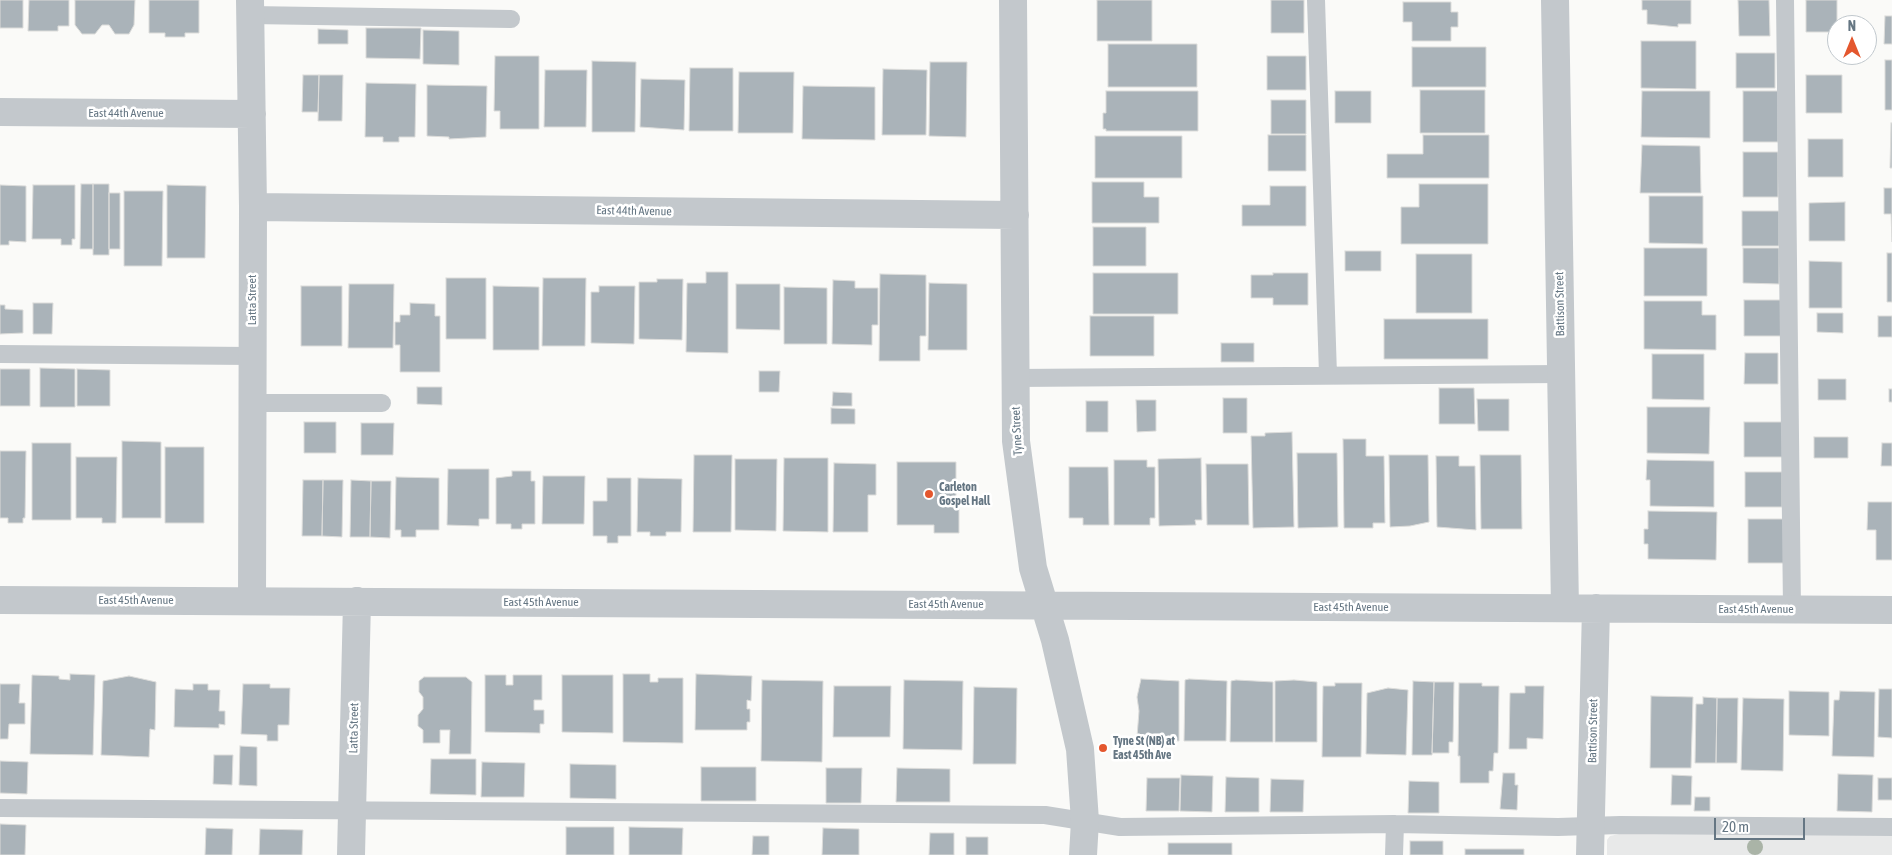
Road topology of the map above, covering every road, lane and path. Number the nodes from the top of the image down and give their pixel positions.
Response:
1 (1012, 0) edge
2 (1316, 0) edge
3 (1555, 0) edge
4 (1785, 0) edge
5 (250, 7) edge
6 (511, 20) dead end
7 (0, 112) edge
8 (252, 114) junction
9 (252, 207) junction
10 (1015, 215) junction
11 (0, 354) edge
12 (252, 356) junction
13 (1561, 374) junction
14 (1328, 375) junction
15 (1015, 378) junction
16 (252, 403) junction
17 (382, 403) dead end
18 (0, 600) edge
19 (252, 601) junction
20 (356, 601) junction
21 (1043, 605) junction
22 (1565, 608) junction
23 (1596, 608) junction
24 (1792, 609) junction
25 (1892, 610) edge
26 (0, 808) edge
27 (352, 809) junction
28 (1085, 821) junction
29 (1395, 824) junction
30 (1591, 826) junction
31 (1892, 827) edge
32 (351, 855) edge
33 (1083, 855) edge
34 (1394, 855) edge
35 (1590, 855) edge

1 - 10 street, Tyne Street
2 - 14 lane
3 - 13 street, Battison Street
4 - 24 lane
5 - 6 lane
5 - 8 street, Latta Street
7 - 8 street, East 44th Avenue
8 - 9 street, Latta Street
9 - 10 street, East 44th Avenue
9 - 12 street, Latta Street
10 - 15 street, Tyne Street
11 - 12 lane
12 - 16 street, Latta Street
13 - 14 lane
13 - 22 street, Battison Street
14 - 15 lane
15 - 21 street, Tyne Street
16 - 17 lane
16 - 19 street, Latta Street
18 - 19 street, East 45th Avenue
19 - 20 street, East 45th Avenue
20 - 21 street, East 45th Avenue
20 - 27 street, Latta Street
21 - 22 street, East 45th Avenue
21 - 28 street, Tyne Street
22 - 23 street, East 45th Avenue
23 - 24 street, East 45th Avenue
23 - 30 street, Battison Street
24 - 25 street, East 45th Avenue
26 - 27 lane
27 - 28 lane
27 - 32 street, Latta Street
28 - 29 lane
28 - 33 street, Tyne Street
29 - 30 lane
29 - 34 lane
30 - 31 lane
30 - 35 street, Battison Street

